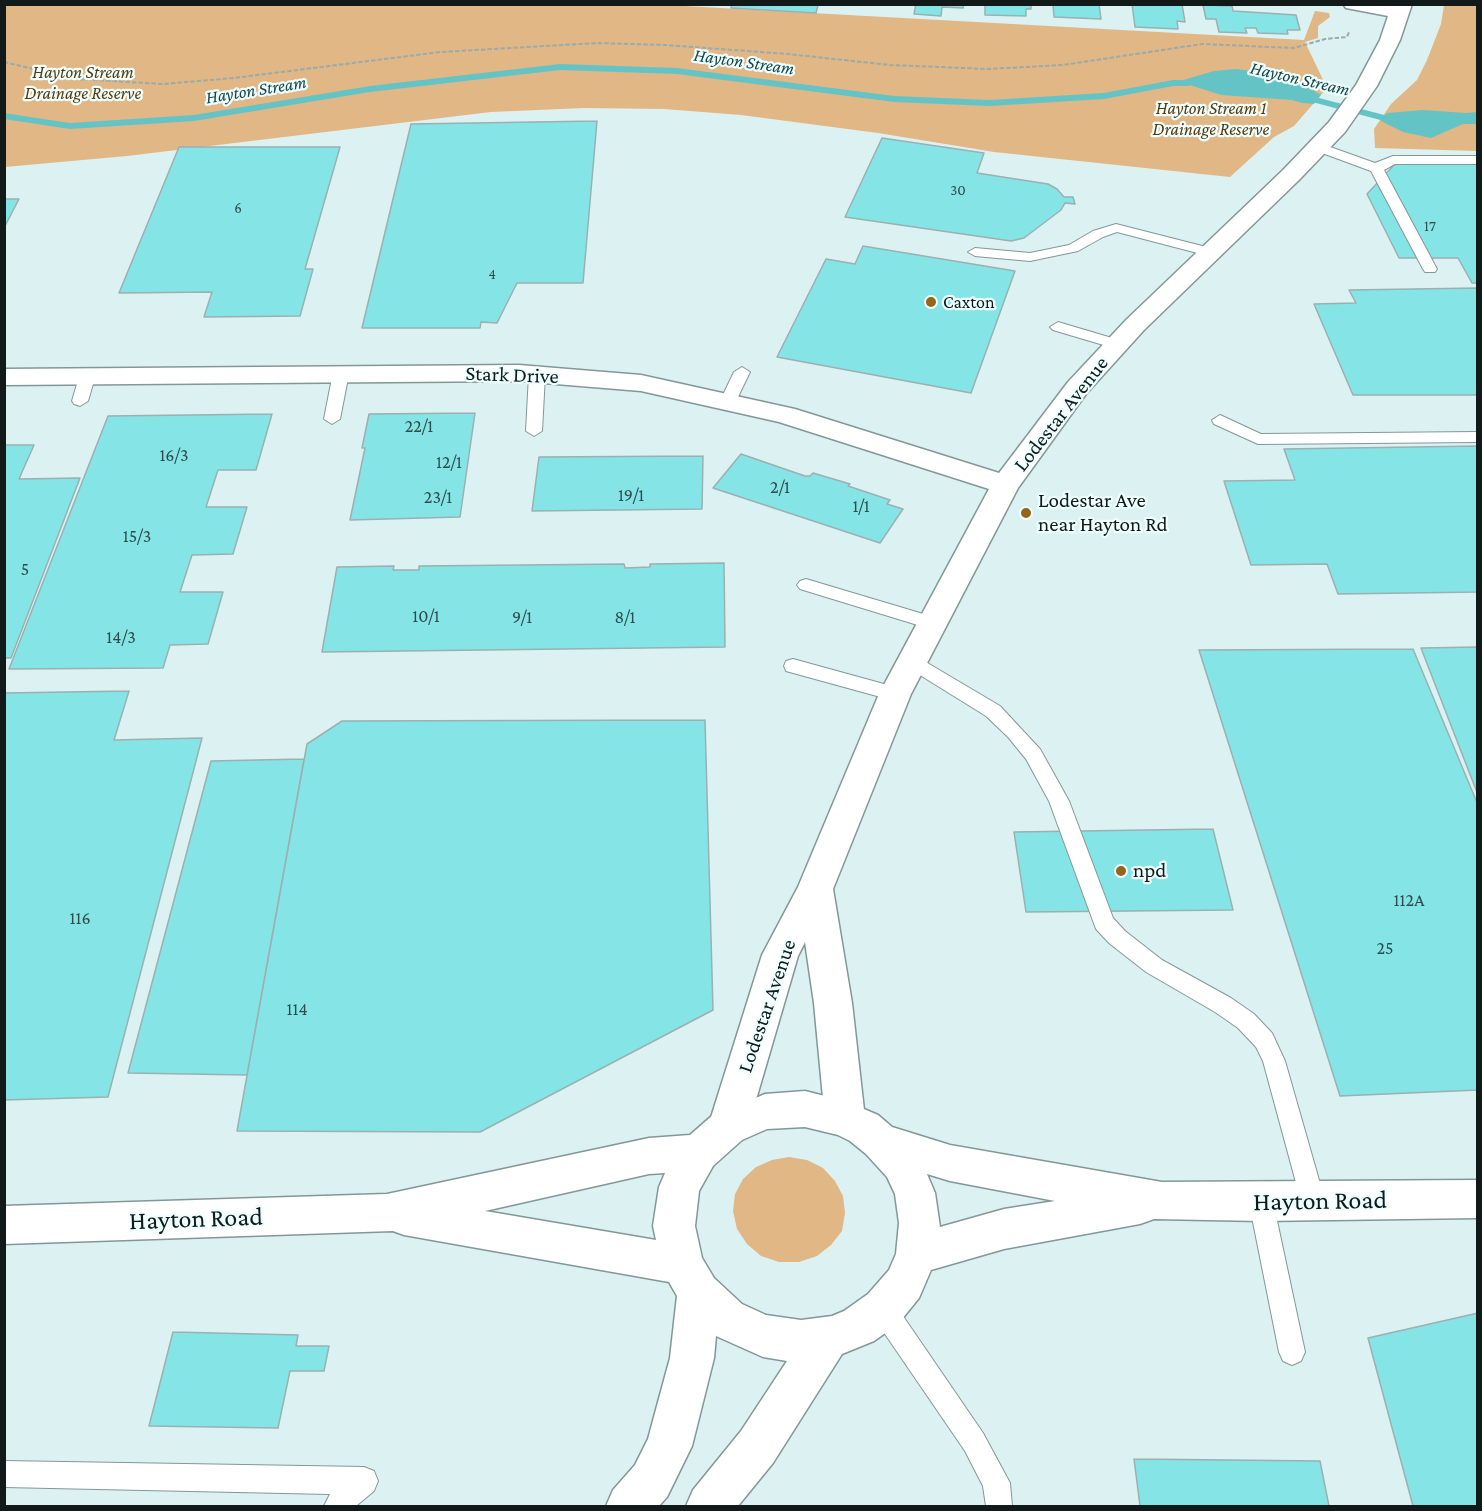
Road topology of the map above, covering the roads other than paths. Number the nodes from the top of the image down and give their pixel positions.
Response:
1 (1353, 4) edge
2 (1401, 8) edge
3 (1319, 147) junction
4 (1478, 160) edge
5 (1376, 168) junction
6 (975, 252) dead end
7 (1209, 252) junction
8 (1430, 269) dead end
9 (1058, 327) dead end
10 (1117, 344) junction
11 (742, 372) dead end
12 (340, 373) junction
13 (537, 375) junction
14 (4, 377) edge
15 (728, 401) junction
16 (332, 419) dead end
17 (1220, 420) dead end
18 (534, 431) dead end
19 (1478, 437) edge
20 (1005, 485) junction
21 (806, 585) dead end
22 (934, 624) junction
23 (914, 662) junction
24 (793, 666) dead end
25 (895, 694) junction
26 (815, 889) junction
27 (845, 1119) junction
28 (714, 1140) junction
29 (880, 1141) junction
30 (1478, 1199) edge
31 (1162, 1201) junction
32 (1313, 1201) junction
33 (1261, 1202) junction
34 (387, 1213) junction
35 (4, 1225) edge
36 (917, 1255) junction
37 (691, 1278) junction
38 (883, 1310) junction
39 (828, 1337) junction
40 (1292, 1352) dead end
41 (4, 1474) edge
42 (337, 1506) edge
43 (629, 1506) edge
44 (709, 1506) edge
45 (999, 1506) edge

1 - 2 street
2 - 3 street, Lodestar Avenue
3 - 5 lane
3 - 7 street, Lodestar Avenue
4 - 5 lane
5 - 8 lane
6 - 7 lane
7 - 10 street, Lodestar Avenue
9 - 10 lane
10 - 20 street, Lodestar Avenue
11 - 15 lane
12 - 13 street, Stark Drive
12 - 14 street, Stark Drive
12 - 16 lane
13 - 15 street, Stark Drive
13 - 18 lane
15 - 20 street, Stark Drive
17 - 19 lane
20 - 22 street, Lodestar Avenue
21 - 22 lane
22 - 23 street, Lodestar Avenue
23 - 25 street, Lodestar Avenue
23 - 32 lane
24 - 25 lane
25 - 26 street, Lodestar Avenue
26 - 27 street, Lodestar Avenue
26 - 28 street, Lodestar Avenue
27 - 28 street, Hayton Road
27 - 29 street, Hayton Road
28 - 34 street, Hayton Road
28 - 37 street, Lodestar Avenue
29 - 31 street, Hayton Road
29 - 36 street
30 - 32 street, Hayton Road
31 - 33 street, Hayton Road
31 - 36 street, Hayton Road
32 - 33 street, Hayton Road
33 - 40 lane
34 - 35 street, Hayton Road
34 - 37 street, Hayton Road
36 - 38 street
37 - 39 street
37 - 43 street, Lodestar Avenue
38 - 39 street
38 - 45 lane
39 - 44 street
41 - 42 lane

